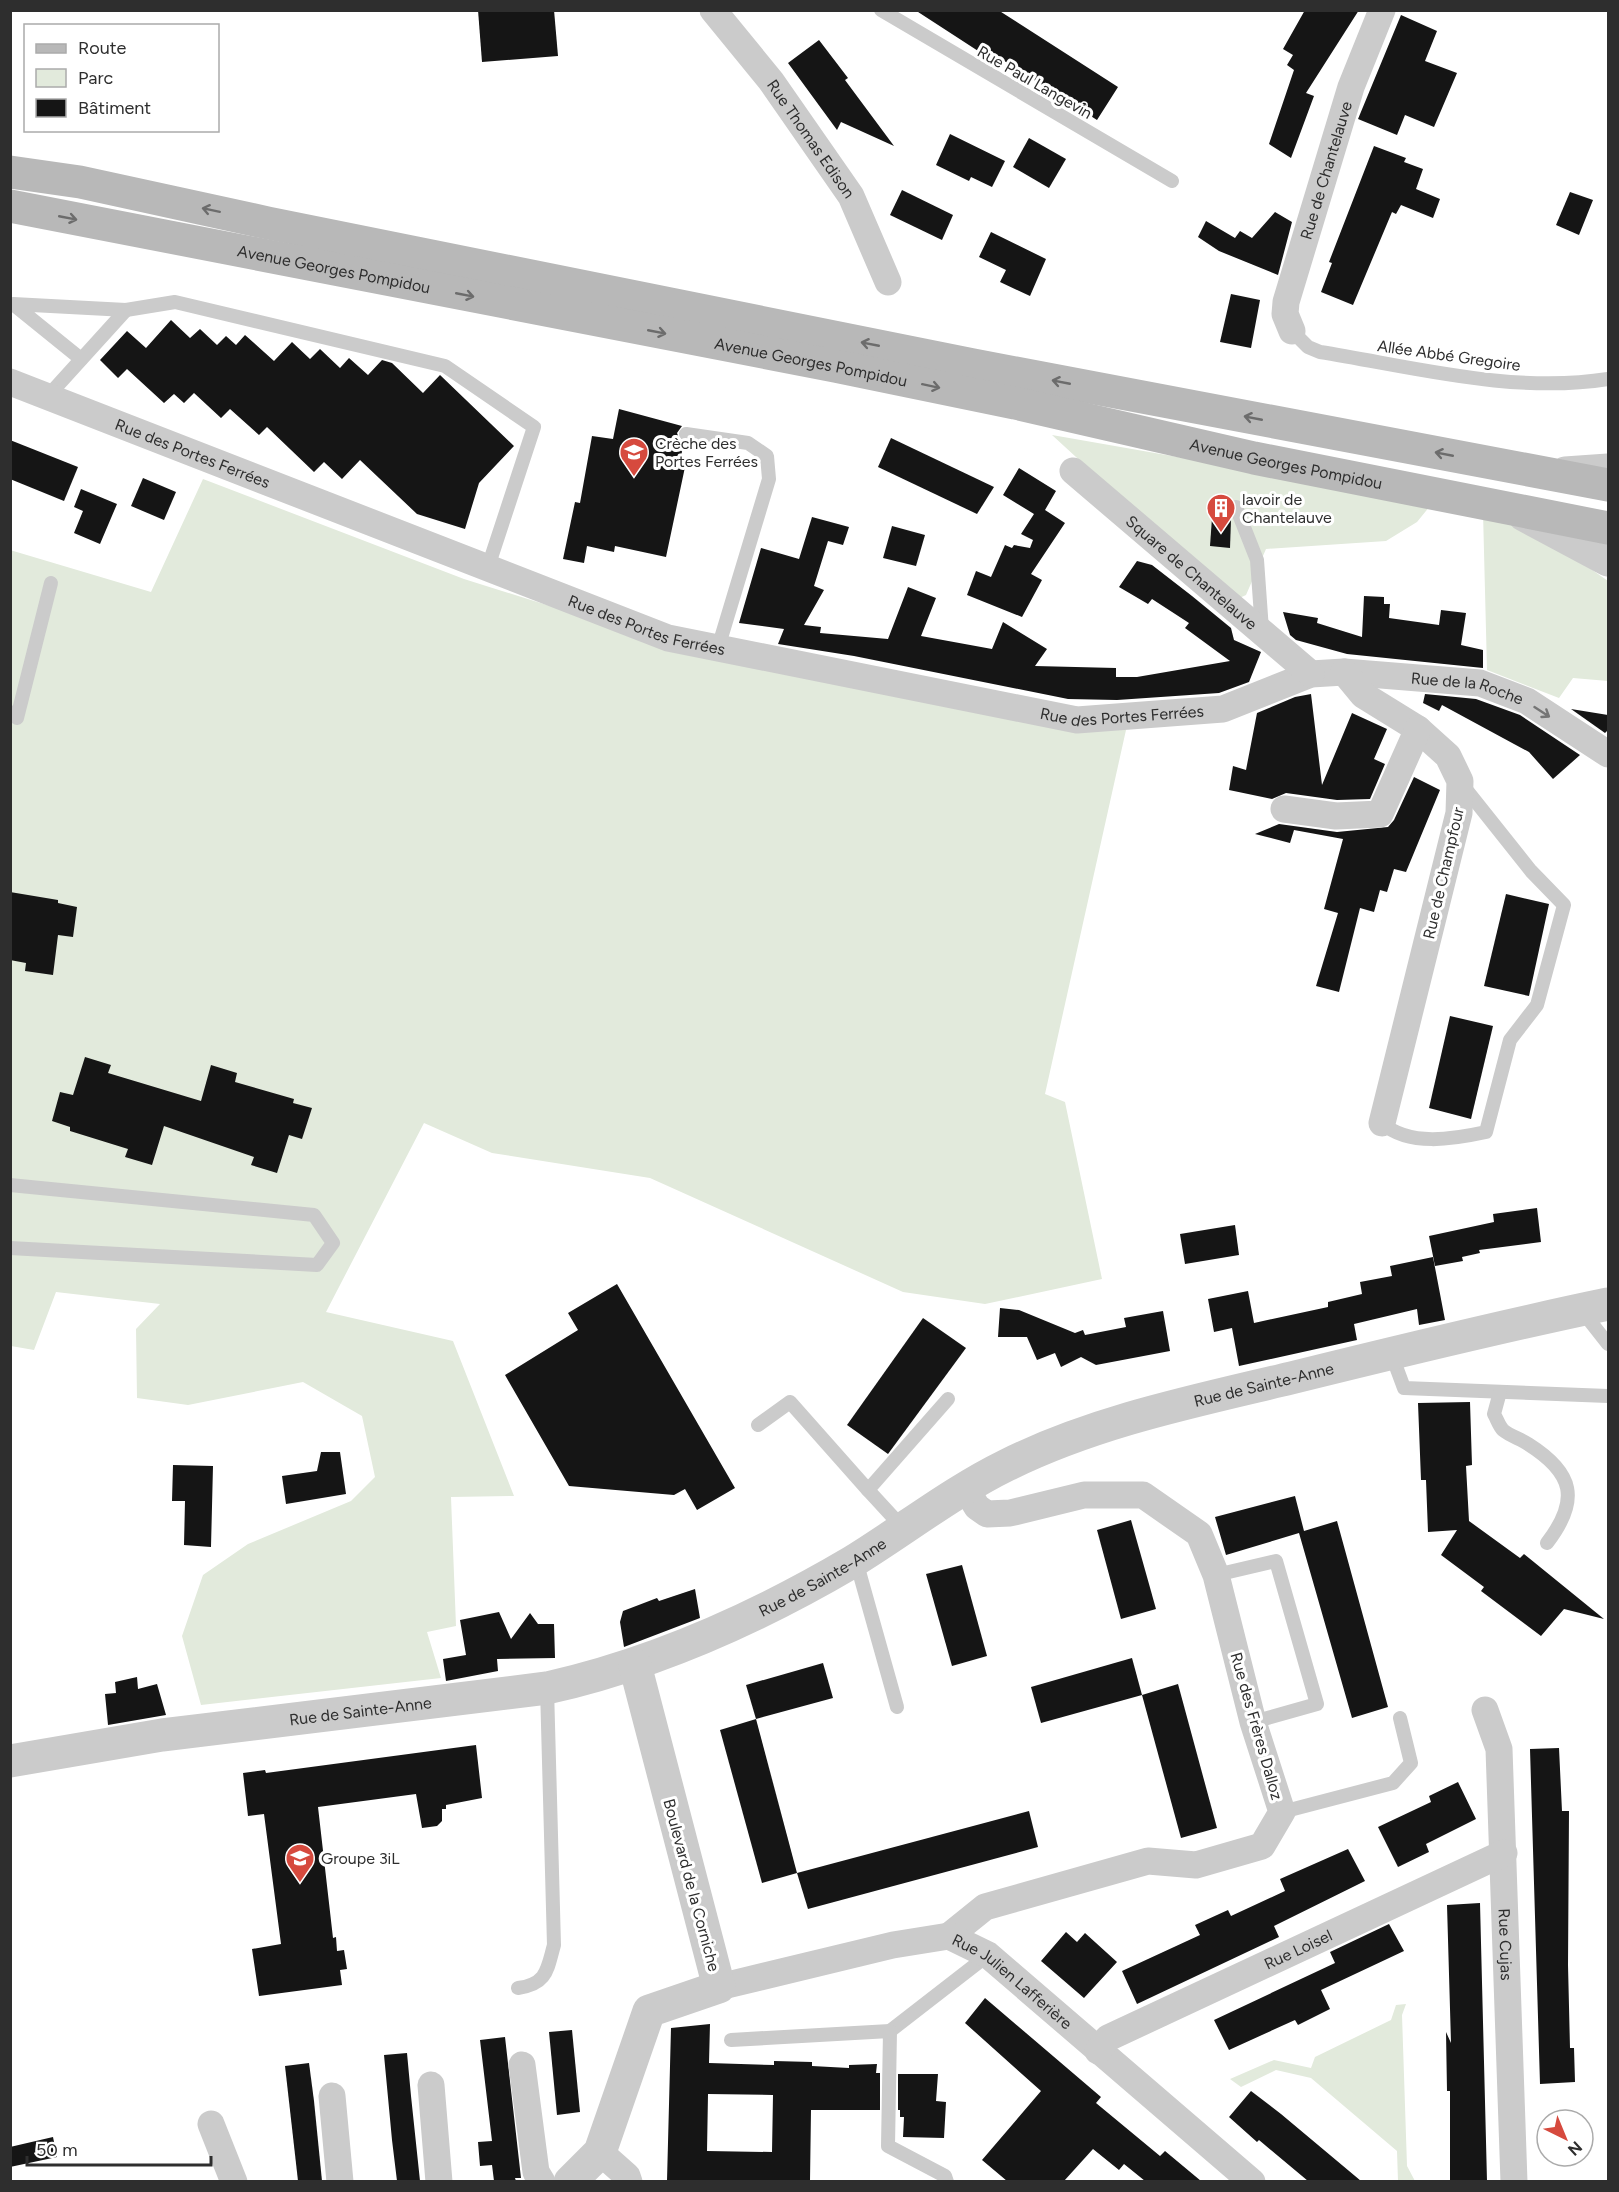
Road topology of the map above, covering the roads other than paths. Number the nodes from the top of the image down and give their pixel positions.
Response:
1 (713, 10) edge
2 (881, 10) edge
3 (1382, 10) edge
4 (10, 172) edge
5 (1172, 181) dead end
6 (10, 206) edge
7 (888, 282) dead end
8 (126, 310) junction
9 (1292, 331) joint
10 (81, 359) junction
11 (1608, 379) edge
12 (10, 382) edge
13 (48, 396) junction
14 (686, 434) dead end
15 (1608, 467) edge
16 (1074, 471) dead end
17 (1541, 472) junction
18 (1608, 485) edge
19 (1236, 507) dead end
20 (1514, 510) junction
21 (1608, 528) edge
22 (1608, 560) edge
23 (488, 567) junction
24 (51, 583) dead end
25 (1262, 632) junction
26 (718, 648) junction
27 (1344, 672) junction
28 (1311, 674) junction
29 (10, 712) edge
30 (1418, 729) junction
31 (1608, 754) edge
32 (1460, 781) junction
33 (1284, 809) dead end
34 (1382, 1123) joint
35 (10, 1185) edge
36 (10, 1248) edge
37 (1595, 1307) edge
38 (1608, 1344) edge
39 (1391, 1353) junction
40 (1500, 1392) junction
41 (1608, 1396) edge
42 (948, 1399) dead end
43 (758, 1425) dead end
44 (966, 1489) junction
45 (868, 1490) junction
46 (902, 1527) junction
47 (1547, 1543) dead end
48 (853, 1561) junction
49 (1216, 1575) junction
50 (635, 1665) junction
51 (547, 1689) junction
52 (897, 1707) dead end
53 (1485, 1710) dead end
54 (1400, 1718) dead end
55 (1253, 1722) junction
56 (10, 1761) edge
57 (1282, 1812) junction
58 (1504, 1853) junction
59 (948, 1936) junction
60 (988, 1955) junction
61 (719, 1987) junction
62 (518, 1988) dead end
63 (890, 2031) junction
64 (730, 2040) dead end
65 (1098, 2051) junction
66 (522, 2065) dead end
67 (431, 2085) dead end
68 (333, 2096) dead end
69 (211, 2124) dead end
70 (600, 2152) junction
71 (234, 2181) edge
72 (340, 2181) edge
73 (439, 2181) edge
74 (542, 2181) edge
75 (570, 2181) edge
76 (629, 2181) edge
77 (947, 2181) edge
78 (1252, 2181) edge
79 (1514, 2181) edge

1 - 7 street, Rue Thomas Edison
2 - 5 lane, Rue Paul Langevin
3 - 9 street, Rue de Chantelauve
17 -> 4 main road, Avenue Georges Pompidou
6 -> 20 main road, Avenue Georges Pompidou
8 - 10 lane
8 - 10 lane
8 - 23 lane
9 - 11 lane, Allée Abbé Gregoire
10 - 13 lane
12 - 13 street, Rue des Portes Ferrées
13 - 23 street, Rue des Portes Ferrées
14 - 26 lane
15 - 17 street
16 - 25 street, Square de Chantelauve
17 - 18 main road, Avenue Georges Pompidou
19 - 25 lane
20 - 21 main road, Avenue Georges Pompidou
20 - 22 street
23 - 26 street, Rue des Portes Ferrées
24 - 29 lane
25 - 28 street, Square de Chantelauve
26 - 28 street, Rue des Portes Ferrées
27 - 28 street, Rue de la Roche
27 - 30 street, Rue de Champfour
27 -> 31 street, Rue de la Roche
30 - 32 street, Rue de Champfour
30 - 33 street
32 - 34 street, Rue de Champfour
32 - 34 lane
35 - 36 lane
37 - 38 lane
37 - 39 street, Rue de Sainte-Anne
39 - 40 lane
39 - 44 street, Rue de Sainte-Anne
40 - 41 lane
40 - 47 lane
42 - 45 lane
43 - 45 lane
44 - 46 street, Rue de Sainte-Anne
44 - 49 street, Rue des Frères Dalloz
45 - 46 lane
46 - 48 street, Rue de Sainte-Anne
48 - 50 street, Rue de Sainte-Anne
48 - 52 lane
49 - 55 street, Rue des Frères Dalloz
49 - 55 lane
50 - 51 street, Rue de Sainte-Anne
50 - 61 street, Boulevard de la Corniche
51 - 56 street, Rue de Sainte-Anne
51 - 62 lane
53 - 58 street, Rue Cujas
54 - 57 lane
55 - 57 street, Rue des Frères Dalloz
57 - 59 street, Rue des Frères Dalloz
58 - 65 street, Rue Loisel
58 - 79 street, Rue Cujas
59 - 60 street, Rue Julien Lafferière
59 - 61 street, Rue Julien Lafferière
60 - 63 lane
60 - 65 street, Rue Julien Lafferière
61 - 70 street, Boulevard de la Corniche
63 - 64 lane
63 - 77 lane
65 - 78 street, Rue Julien Lafferière
66 - 74 street
67 - 73 street
68 - 72 street
69 - 71 street
70 - 75 street, Boulevard de la Corniche
70 - 76 street

